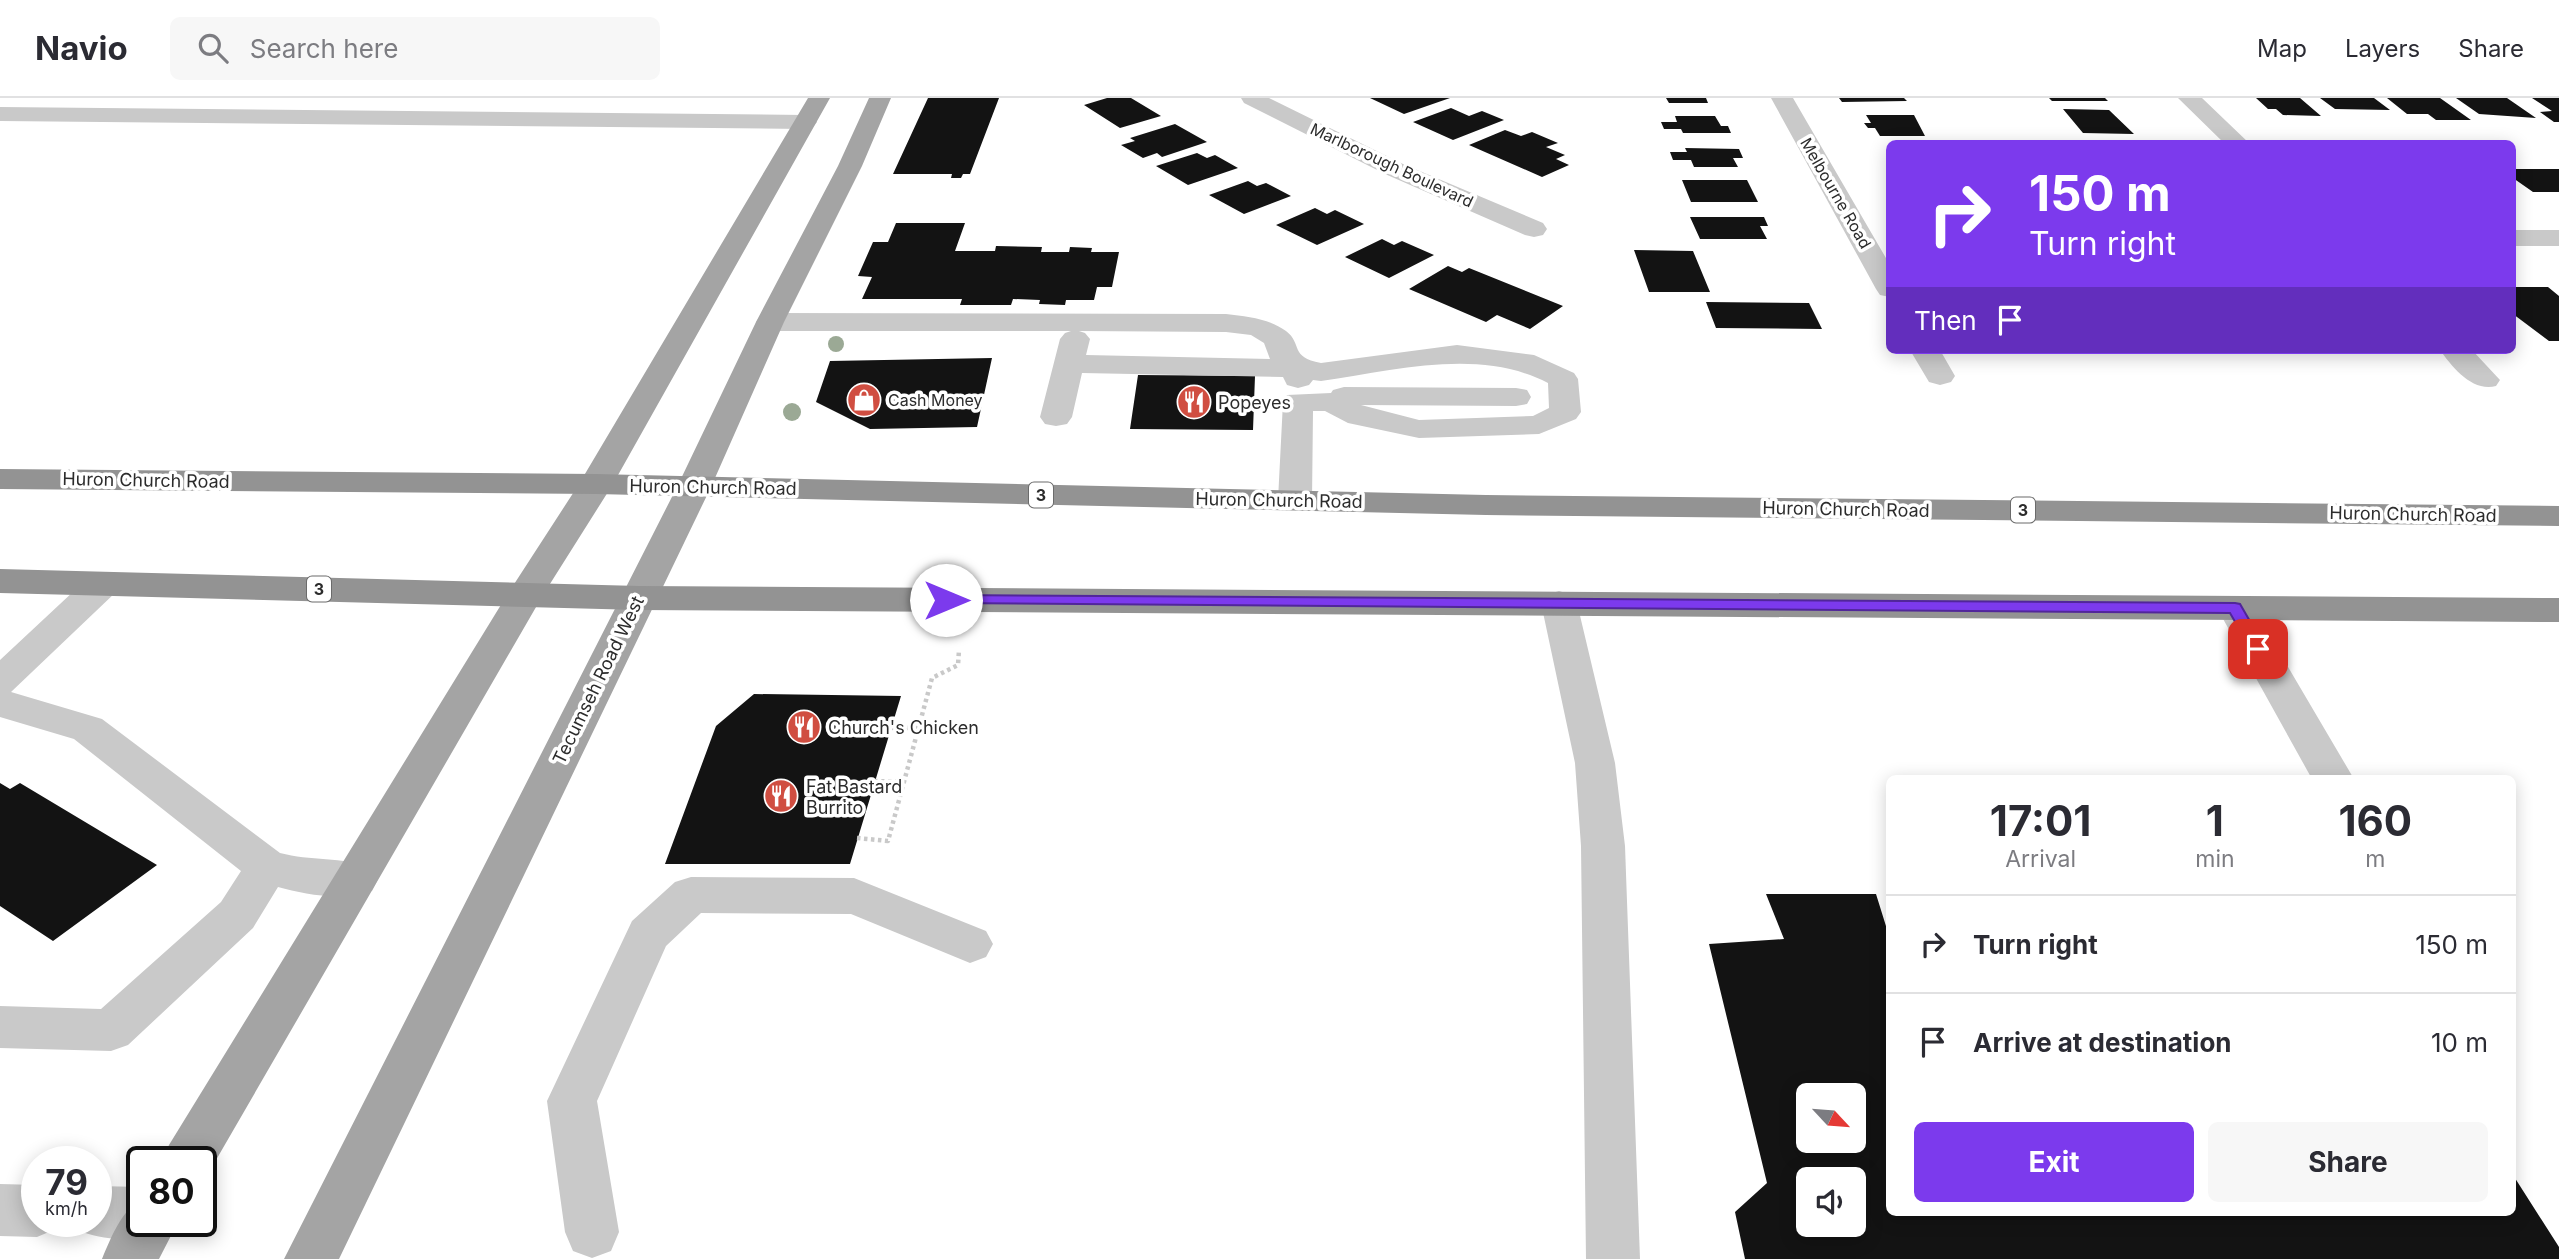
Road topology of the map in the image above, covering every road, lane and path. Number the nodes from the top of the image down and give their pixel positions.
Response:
1 (880, 98) edge
2 (1252, 98) edge
3 (1782, 98) edge
4 (2189, 98) edge
5 (812, 110) edge
6 (0, 114) edge
7 (2235, 140) edge
8 (1534, 229) dead end
9 (2516, 238) edge
10 (2559, 238) edge
11 (1886, 282) edge
12 (770, 322) junction
13 (1078, 323) junction
14 (1927, 354) edge
15 (2459, 354) edge
16 (1069, 364) junction
17 (1298, 368) junction
18 (1940, 376) dead end
19 (2484, 380) dead end
20 (1516, 397) dead end
21 (1298, 402) junction
22 (1330, 402) junction
23 (1056, 417) dead end
24 (0, 479) edge
25 (596, 484) junction
26 (694, 486) junction
27 (1295, 500) junction
28 (2559, 516) edge
29 (0, 581) edge
30 (103, 584) junction
31 (525, 595) junction
32 (639, 598) junction
33 (1559, 603) junction
34 (2235, 608) junction
35 (2559, 610) edge
36 (960, 650) dead end
37 (8, 666) edge
38 (0, 703) edge
39 (892, 728) dead end
40 (918, 728) junction
41 (2331, 775) edge
42 (874, 781) dead end
43 (903, 782) junction
44 (858, 838) dead end
45 (267, 867) junction
46 (356, 878) junction
47 (970, 944) dead end
48 (0, 1027) edge
49 (197, 1146) edge
50 (0, 1210) edge
51 (21, 1211) edge
52 (592, 1232) dead end
53 (143, 1237) edge
54 (129, 1259) edge
55 (311, 1259) edge
56 (1613, 1259) edge

1 - 12 main road, Tecumseh Road West
2 - 8 street, Marlborough Boulevard
3 - 11 street, Melbourne Road
4 - 7 street
5 - 6 street
5 - 25 main road
9 - 10 street
12 - 13 street
12 - 26 main road, Tecumseh Road West
13 - 16 street
13 - 17 street
14 - 18 street
15 - 19 street
16 - 17 street
16 - 23 street
17 - 21 street
17 - 22 street
20 - 22 street
21 - 22 street
21 - 27 street
24 - 25 highway, Huron Church Road / 3
25 - 26 highway, Huron Church Road / 3
25 - 31 main road
26 - 27 highway, Huron Church Road / 3
26 - 32 main road, Tecumseh Road West
27 - 28 highway, Huron Church Road / 3
29 - 30 highway, 3
30 - 31 highway, 3
30 - 37 street
31 - 32 highway, 3
31 - 46 main road
32 - 33 highway, 3
32 - 55 main road, Tecumseh Road West
33 - 34 highway, 3
33 - 56 street
34 - 35 highway, 3
34 - 41 street
36 - 40 path
38 - 45 street
39 - 40 path
40 - 43 path
42 - 43 path
43 - 44 path
45 - 46 street
45 - 48 street
46 - 49 main road
47 - 52 street
50 - 51 street
53 - 54 main road

